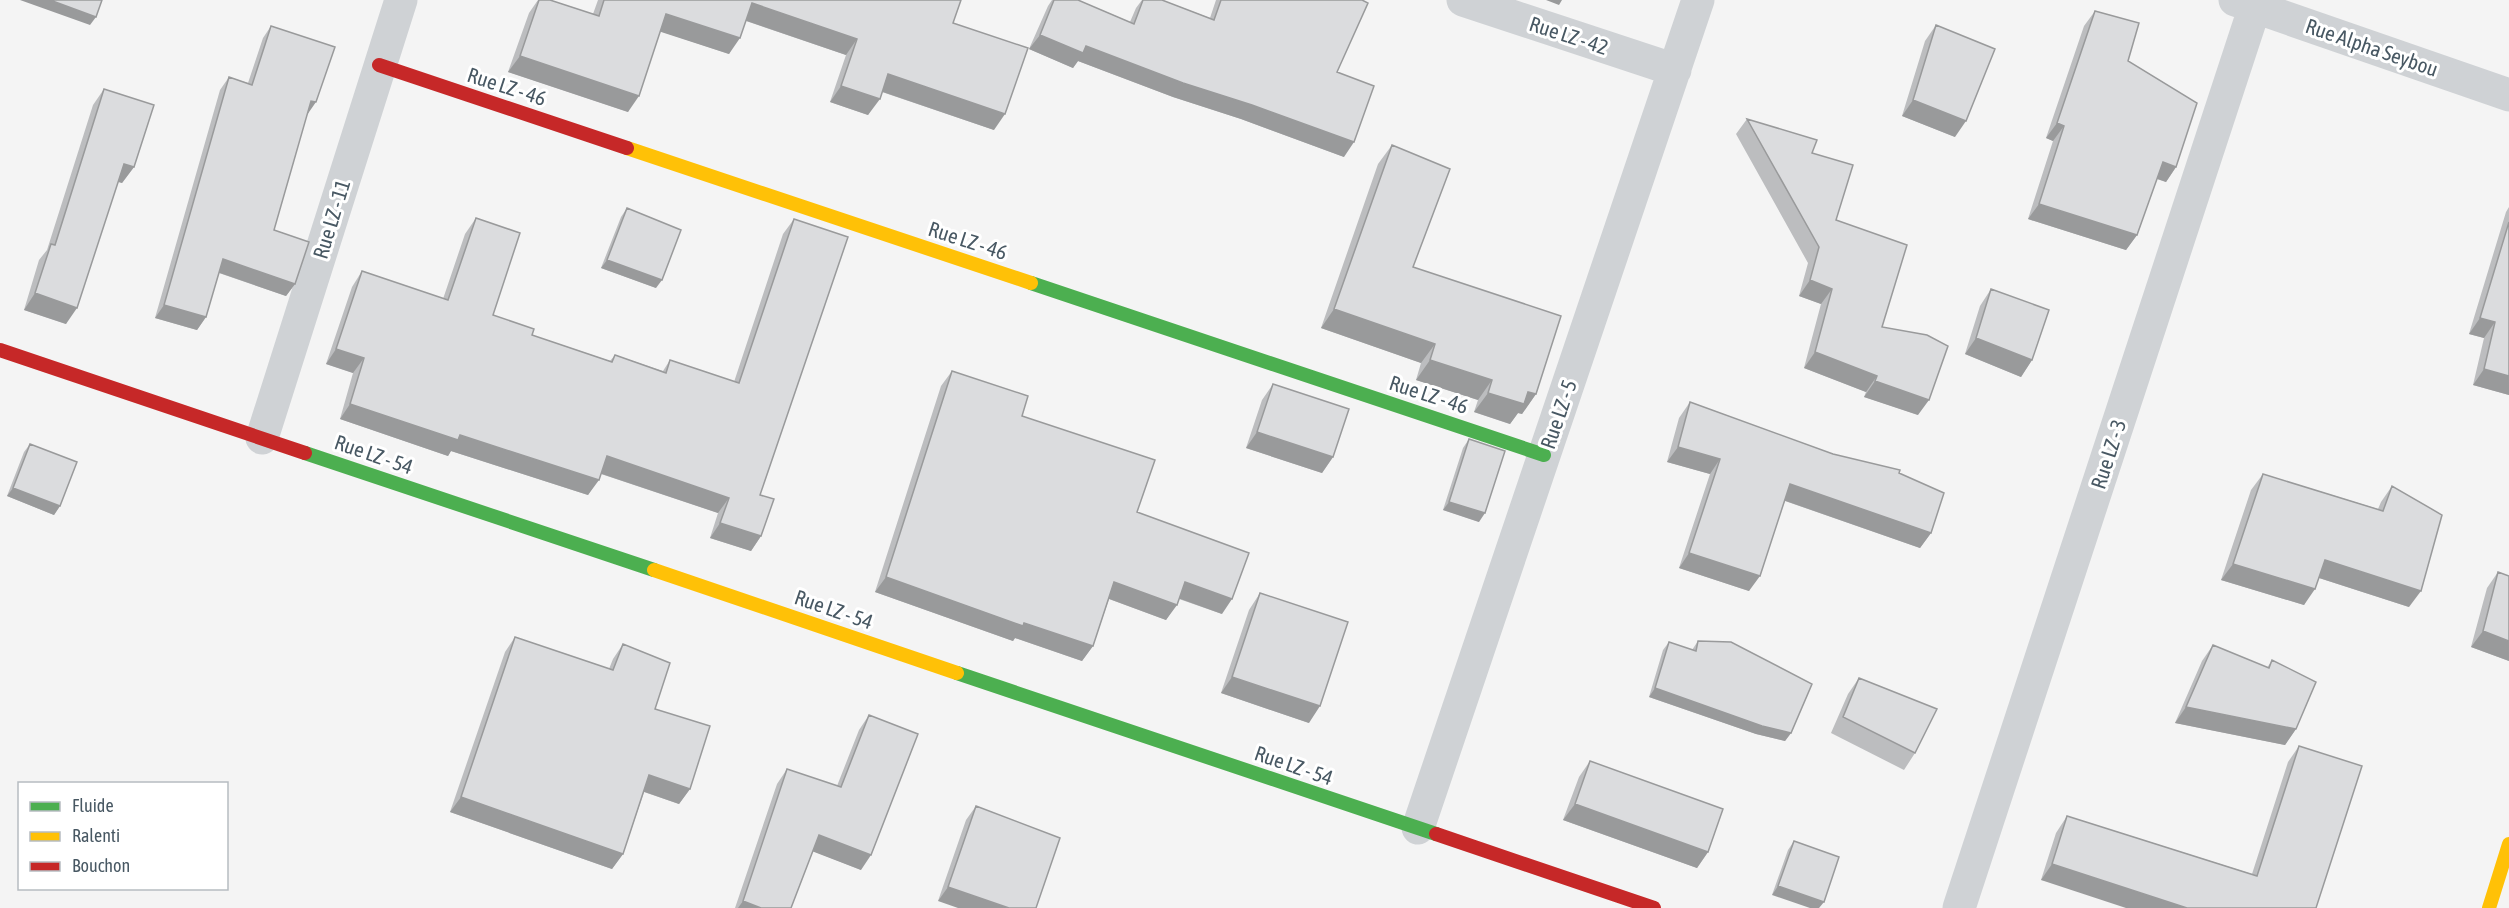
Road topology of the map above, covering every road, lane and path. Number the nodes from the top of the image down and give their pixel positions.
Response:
1 (401, 0) edge
2 (1462, 0) edge
3 (1698, 0) edge
4 (2249, 2) edge
5 (379, 66) junction
6 (1676, 70) junction
7 (2509, 95) edge
8 (0, 350) edge
9 (262, 438) junction
10 (1544, 454) junction
11 (1418, 828) junction
12 (2509, 844) edge
13 (1654, 908) edge
14 (1959, 908) edge
15 (2489, 908) edge

1 - 5 street, Rue LZ - 11
2 - 6 street, Rue LZ - 42
3 - 6 street, Rue LZ - 5
4 - 7 street, Rue Alpha Seybou
4 - 14 street, Rue LZ - 3
5 - 9 street, Rue LZ - 11
5 - 10 street, Rue LZ - 46
6 - 10 street, Rue LZ - 5
8 - 9 street, Rue LZ - 54
9 - 11 street, Rue LZ - 54
10 - 11 street, Rue LZ - 5
11 - 13 street, Rue LZ - 54
12 - 15 street

